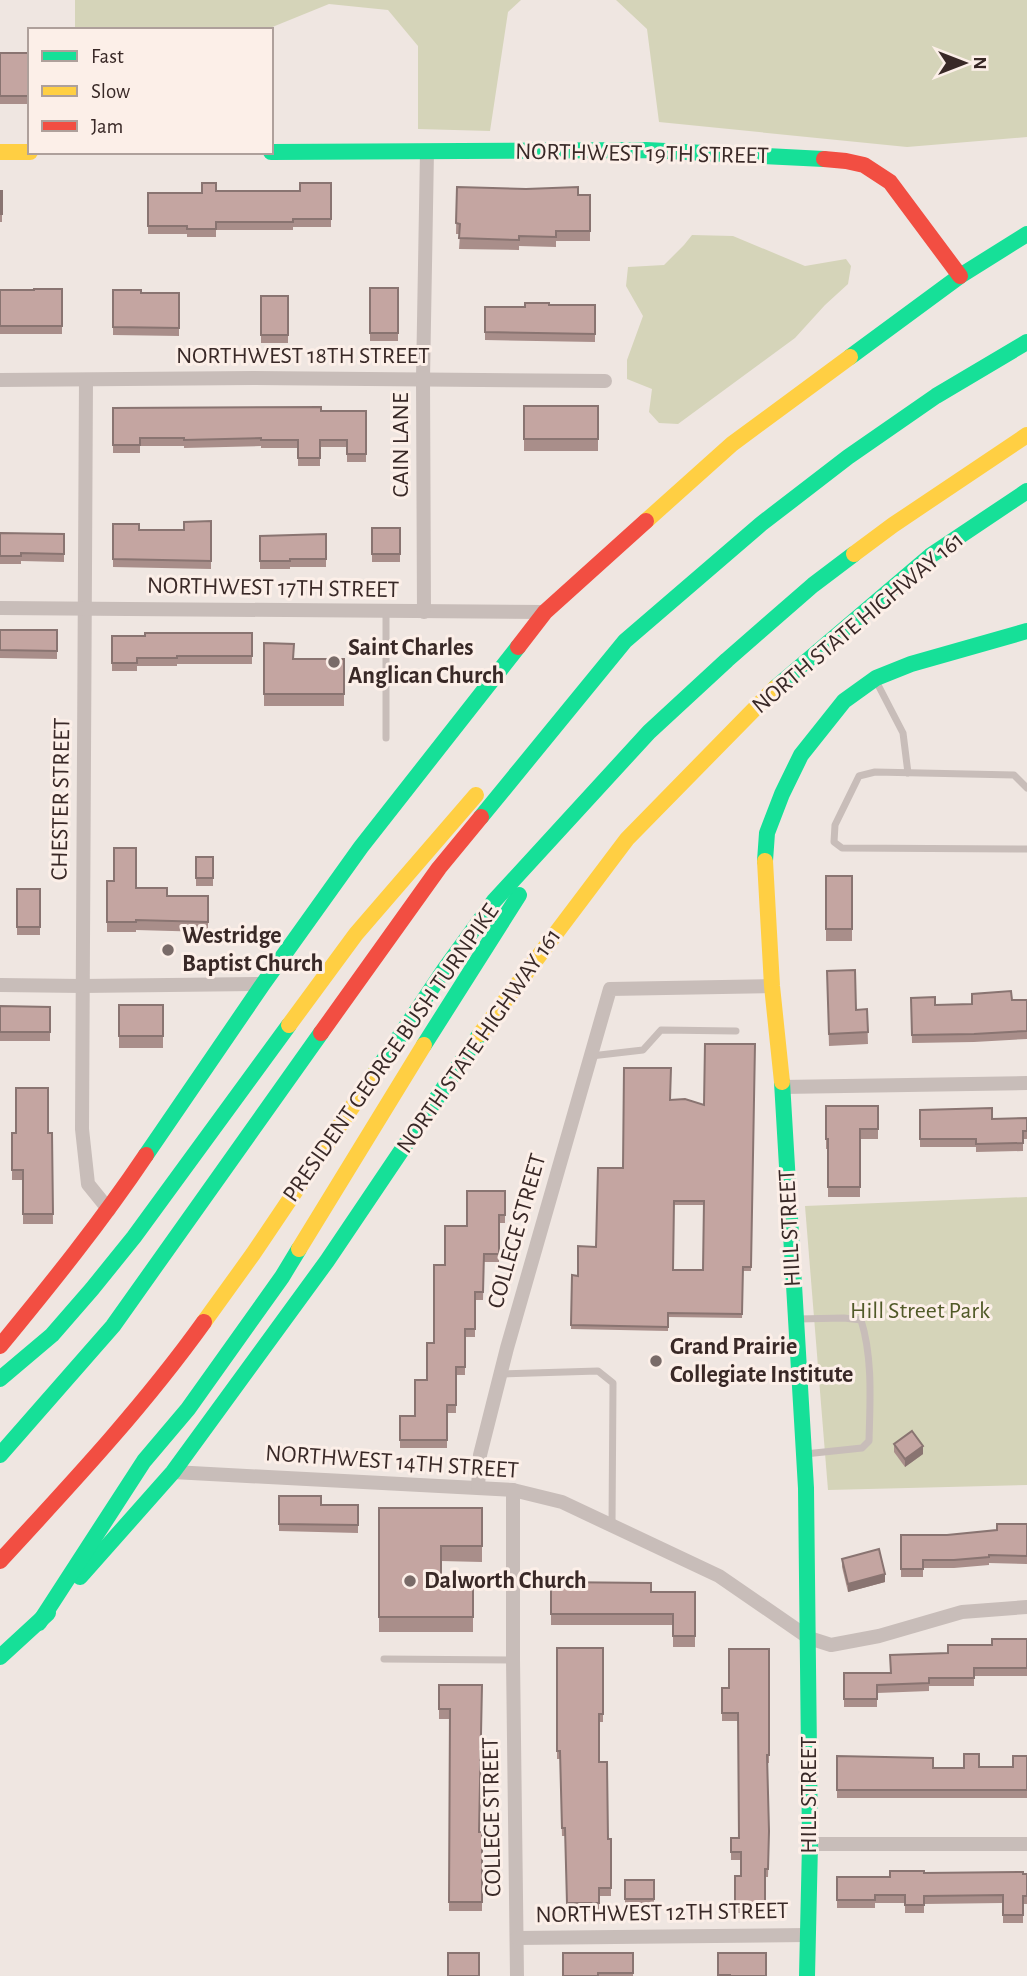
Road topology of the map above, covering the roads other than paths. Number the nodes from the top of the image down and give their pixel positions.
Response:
1 (427, 151) junction
2 (0, 152) edge
3 (28, 152) edge
4 (273, 152) edge
5 (1027, 234) edge
6 (960, 276) junction
7 (1026, 342) edge
8 (423, 379) junction
9 (0, 380) edge
10 (86, 380) junction
11 (605, 381) dead end
12 (1027, 435) edge
13 (1027, 491) edge
14 (0, 608) edge
15 (85, 609) junction
16 (386, 612) junction
17 (424, 612) junction
18 (545, 612) junction
19 (1027, 631) edge
20 (625, 641) junction
21 (875, 679) junction
22 (386, 738) dead end
23 (523, 741) dead end
24 (908, 772) junction
25 (487, 782) dead end
26 (1027, 788) edge
27 (566, 822) junction
28 (1027, 849) edge
29 (263, 984) junction
30 (0, 985) edge
31 (82, 986) junction
32 (772, 986) junction
33 (736, 1031) dead end
34 (590, 1056) junction
35 (1027, 1083) edge
36 (782, 1087) junction
37 (109, 1210) junction
38 (795, 1319) junction
39 (0, 1346) edge
40 (500, 1374) junction
41 (0, 1379) edge
42 (804, 1454) junction
43 (0, 1455) edge
44 (173, 1472) junction
45 (478, 1487) junction
46 (513, 1490) junction
47 (612, 1525) junction
48 (0, 1561) edge
49 (1027, 1607) edge
50 (39, 1623) junction
51 (809, 1638) junction
52 (0, 1657) edge
53 (384, 1660) dead end
54 (513, 1660) junction
55 (810, 1844) junction
56 (1027, 1844) edge
57 (808, 1935) junction
58 (517, 1938) junction
59 (517, 1976) edge
60 (807, 1976) edge

1 - 4 main road, NORTHWEST 19TH STREET
1 - 6 main road, NORTHWEST 19TH STREET
1 - 8 street, CAIN LANE
2 - 3 main road
5 - 6 main road
6 - 18 main road
7 - 20 main road
8 - 10 street, NORTHWEST 18TH STREET
8 - 11 street, NORTHWEST 18TH STREET
8 - 17 street, CAIN LANE
9 - 10 street, NORTHWEST 18TH STREET
10 - 15 street, CHESTER STREET
12 - 27 main road, PRESIDENT GEORGE BUSH TURNPIKE
13 - 44 main road, NORTH STATE HIGHWAY 161
14 - 15 street, NORTHWEST 17TH STREET
15 - 16 street, NORTHWEST 17TH STREET
15 - 31 street, CHESTER STREET
16 - 17 street, NORTHWEST 17TH STREET
16 - 22 lane
17 - 18 street, NORTHWEST 17TH STREET
18 - 29 main road
19 - 21 main road, HILL STREET
20 - 23 main road
20 - 43 main road
21 - 24 lane
21 - 32 main road, HILL STREET
24 - 26 lane
24 - 28 lane
25 - 41 main road
27 - 48 main road, PRESIDENT GEORGE BUSH TURNPIKE
27 - 50 main road
29 - 31 street
29 - 37 main road
30 - 31 street
31 - 37 street, CHESTER STREET
32 - 34 street, COLLEGE STREET
32 - 36 main road, HILL STREET
33 - 34 lane
34 - 40 street, COLLEGE STREET
35 - 36 street
36 - 38 main road, HILL STREET
37 - 39 main road
38 - 42 main road, HILL STREET
38 - 42 lane
40 - 45 street, COLLEGE STREET
40 - 47 lane
42 - 51 main road, HILL STREET
44 - 45 street, NORTHWEST 14TH STREET
44 - 50 main road, NORTH STATE HIGHWAY 161
45 - 46 street, NORTHWEST 14TH STREET
46 - 47 street, NORTHWEST 14TH STREET
46 - 54 street, COLLEGE STREET
47 - 51 street, NORTHWEST 14TH STREET
49 - 51 street, NORTHWEST 14TH STREET
50 - 52 main road, NORTH STATE HIGHWAY 161
51 - 55 main road, HILL STREET
53 - 54 lane
54 - 58 street, COLLEGE STREET
55 - 56 street
55 - 57 main road, HILL STREET
57 - 58 street, NORTHWEST 12TH STREET
57 - 60 main road, HILL STREET
58 - 59 street, COLLEGE STREET

